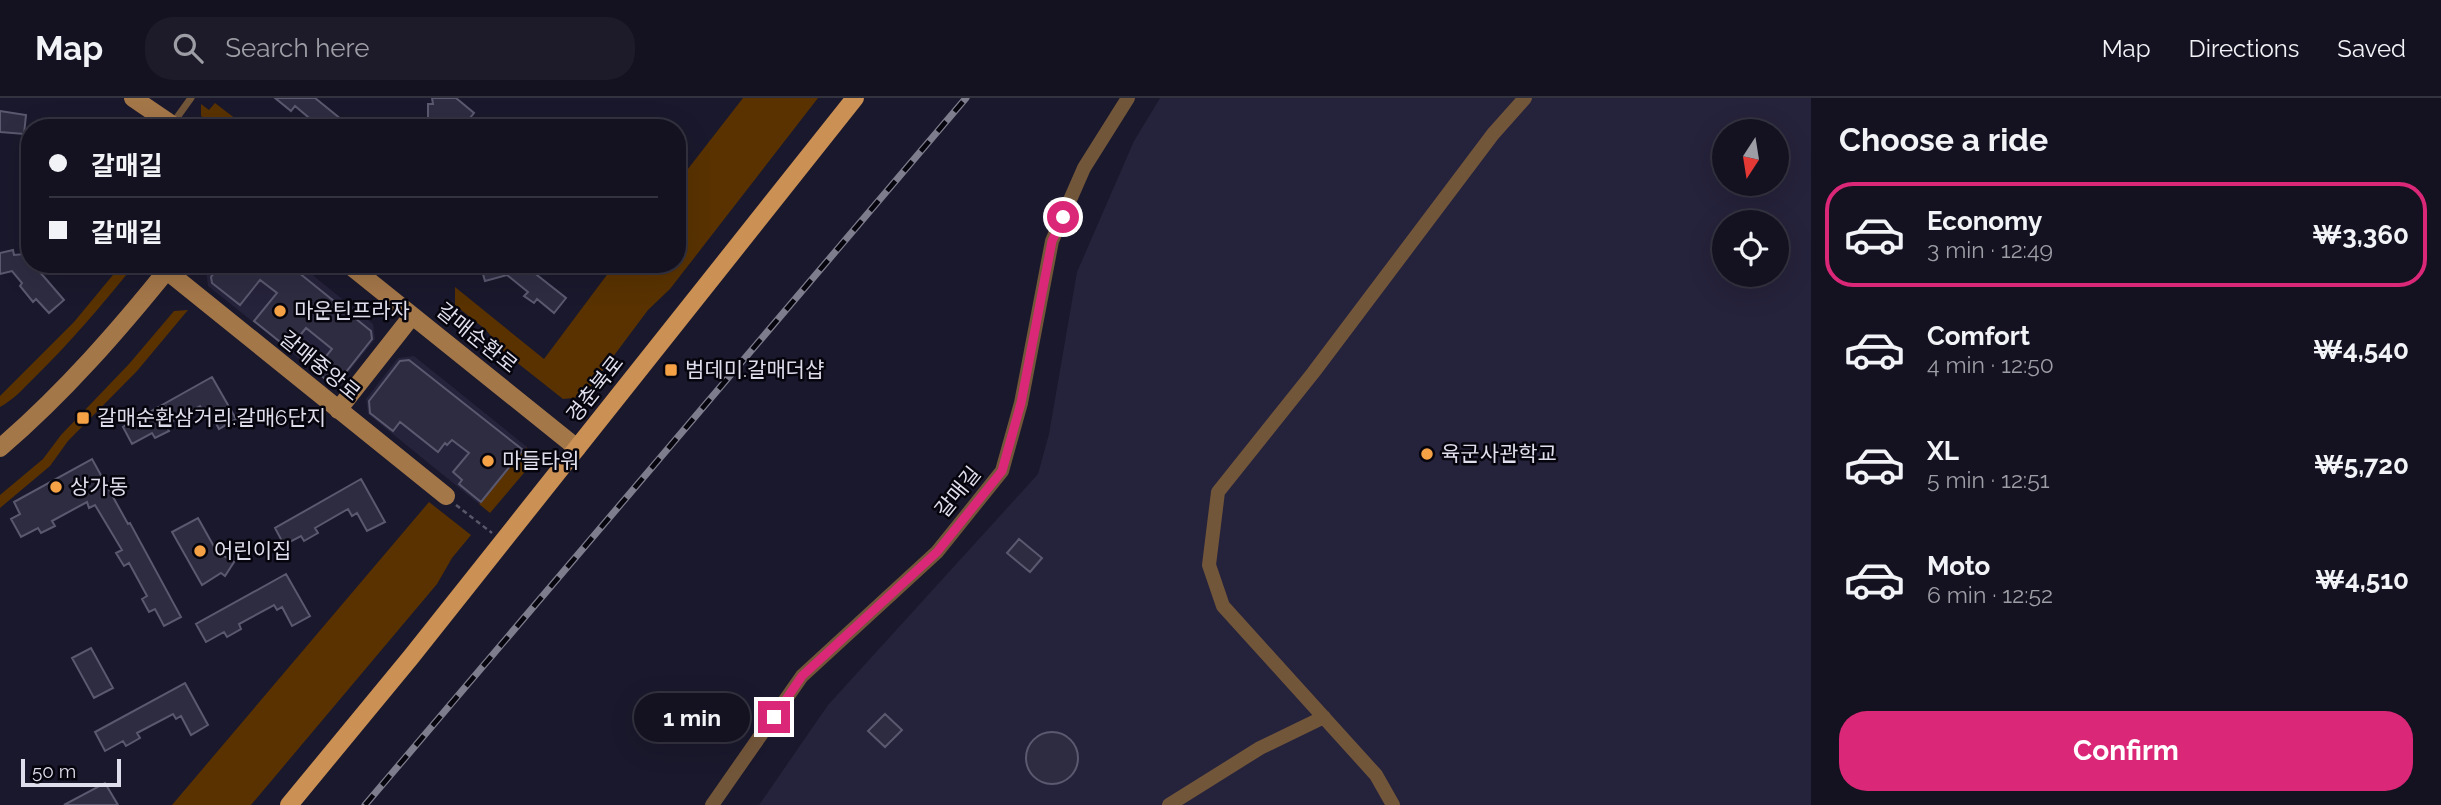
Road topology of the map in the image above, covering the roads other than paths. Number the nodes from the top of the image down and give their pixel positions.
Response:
1 (133, 98) edge
2 (191, 98) edge
3 (855, 98) edge
4 (1128, 98) edge
5 (1525, 98) edge
6 (164, 119) edge
7 (179, 119) edge
8 (166, 273) edge
9 (176, 273) edge
10 (359, 273) edge
11 (412, 316) junction
12 (338, 410) junction
13 (0, 448) edge
14 (577, 448) junction
15 (446, 496) road end
16 (1324, 717) junction
17 (289, 805) edge
18 (712, 805) edge
19 (1169, 805) edge
20 (1393, 805) edge

1 - 6 street
2 - 7 lane
3 - 14 main road, 경춘북로
4 - 18 street, 갈매길
5 - 16 street
8 - 13 street, 갈매중앙로
9 - 12 street, 갈매중앙로
10 - 11 street, 갈매순환로
11 - 12 street
11 - 14 street, 갈매순환로
12 - 15 street, 갈매중앙로
14 - 17 main road, 경춘북로
16 - 19 street
16 - 20 street

